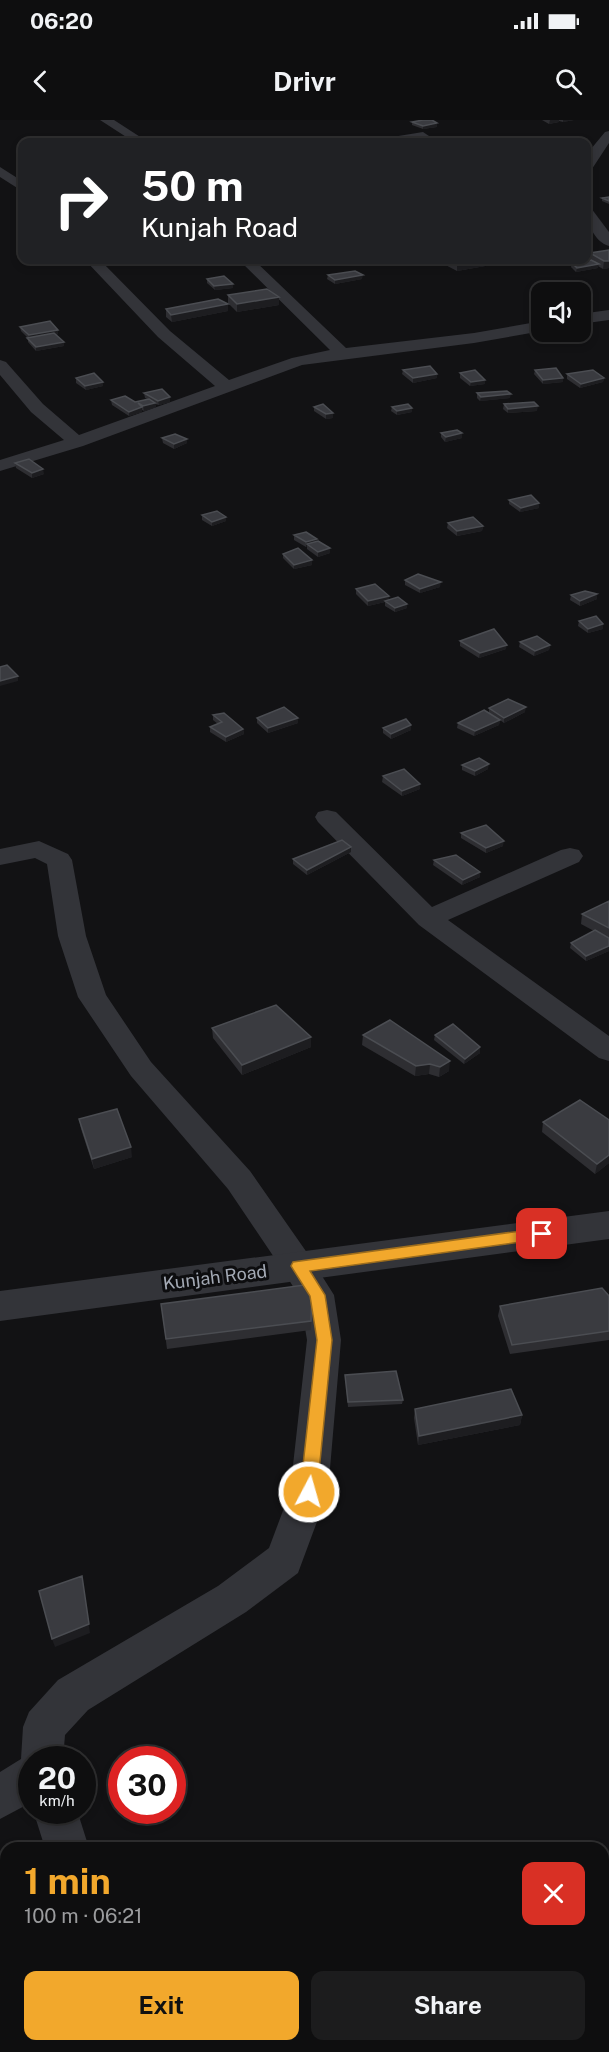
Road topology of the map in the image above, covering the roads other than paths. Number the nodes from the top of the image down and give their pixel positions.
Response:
1 (106, 120) edge
2 (609, 135) edge
3 (423, 136) edge
4 (135, 138) edge
5 (411, 138) edge
6 (591, 158) edge
7 (0, 171) edge
8 (18, 184) edge
9 (591, 219) edge
10 (609, 242) edge
11 (96, 264) edge
12 (250, 264) edge
13 (609, 315) edge
14 (591, 317) edge
15 (531, 328) edge
16 (342, 352) junction
17 (0, 365) edge
18 (226, 386) junction
19 (76, 442) junction
20 (0, 466) edge
21 (327, 817) dead end
22 (570, 856) dead end
23 (0, 857) edge
24 (428, 919) junction
25 (609, 1051) edge
26 (609, 1225) edge
27 (298, 1266) junction
28 (0, 1306) edge
29 (43, 1746) edge
30 (18, 1785) edge
31 (0, 1797) edge
32 (59, 1824) edge
33 (65, 1842) edge

1 - 4 street
2 - 6 street
3 - 5 street
7 - 8 street
9 - 10 street
11 - 18 street
12 - 16 street
13 - 14 street
15 - 16 street
16 - 18 street
17 - 19 street
18 - 19 street
19 - 20 street
21 - 24 street
22 - 24 street
23 - 27 street
24 - 25 street
26 - 27 street, Kunjah Road
27 - 28 street, Kunjah Road
27 - 29 street
30 - 31 street
32 - 33 street

